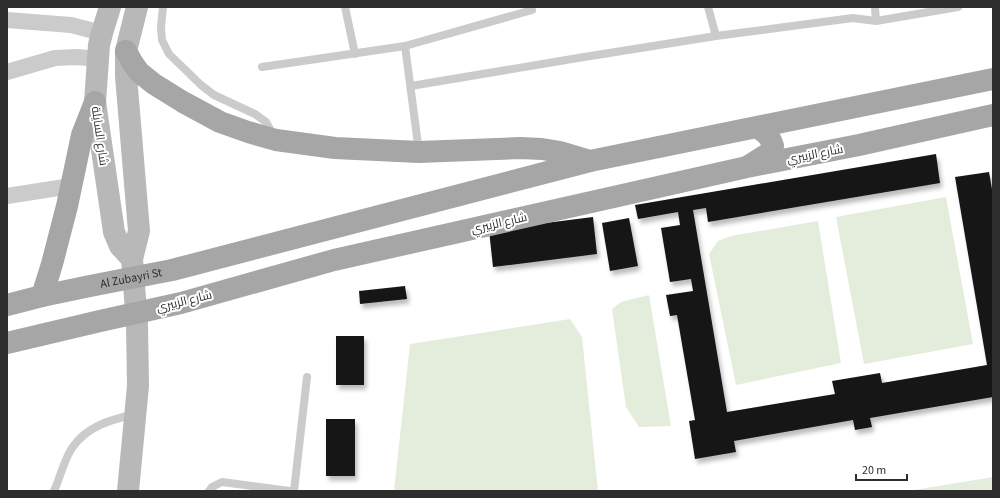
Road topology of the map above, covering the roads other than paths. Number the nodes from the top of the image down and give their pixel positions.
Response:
1 (110, 7) edge
2 (137, 7) edge
3 (163, 7) edge
4 (345, 7) edge
5 (531, 7) edge
6 (708, 7) edge
7 (875, 7) edge
8 (958, 7) edge
9 (7, 20) edge
10 (876, 21) junction
11 (102, 33) junction
12 (716, 36) junction
13 (405, 46) junction
14 (126, 51) junction
15 (355, 54) junction
16 (98, 59) junction
17 (262, 67) dead end
18 (7, 72) edge
19 (993, 80) edge
20 (411, 86) junction
21 (95, 102) junction
22 (993, 115) edge
23 (758, 128) junction
24 (276, 140) junction
25 (419, 152) junction
26 (590, 161) junction
27 (747, 167) junction
28 (72, 186) junction
29 (7, 196) edge
30 (138, 211) junction
31 (132, 260) junction
32 (42, 296) junction
33 (7, 305) edge
34 (7, 343) edge
35 (307, 377) dead end
36 (136, 414) junction
37 (54, 491) edge
38 (128, 491) edge
39 (209, 491) edge
40 (290, 491) edge
41 (294, 491) edge

1 - 11 main road, شارع السايلة
2 - 14 main road
3 - 24 lane
4 - 15 lane
5 - 13 lane
6 - 12 lane
7 - 10 lane
8 - 10 lane
9 - 11 street
10 - 12 lane
11 - 16 main road, شارع السايلة
12 - 20 lane
13 - 15 lane
13 - 20 lane
14 - 24 main road
14 - 30 main road
15 - 17 lane
16 - 18 street
16 - 21 main road, شارع السايلة
19 - 23 main road
20 - 25 lane
21 - 28 main road
21 - 30 main road
21 - 31 main road, شارع السايلة
22 - 27 main road, شارع الزبيري
23 - 26 main road
23 - 27 main road
24 - 25 main road
25 - 26 main road
26 - 32 main road, Al Zubayri St
27 - 34 main road, شارع الزبيري
28 - 29 street
28 - 32 main road
30 - 31 main road
31 - 36 main road
32 - 33 main road
35 - 41 lane
36 - 37 lane
36 - 38 main road
39 - 40 lane

